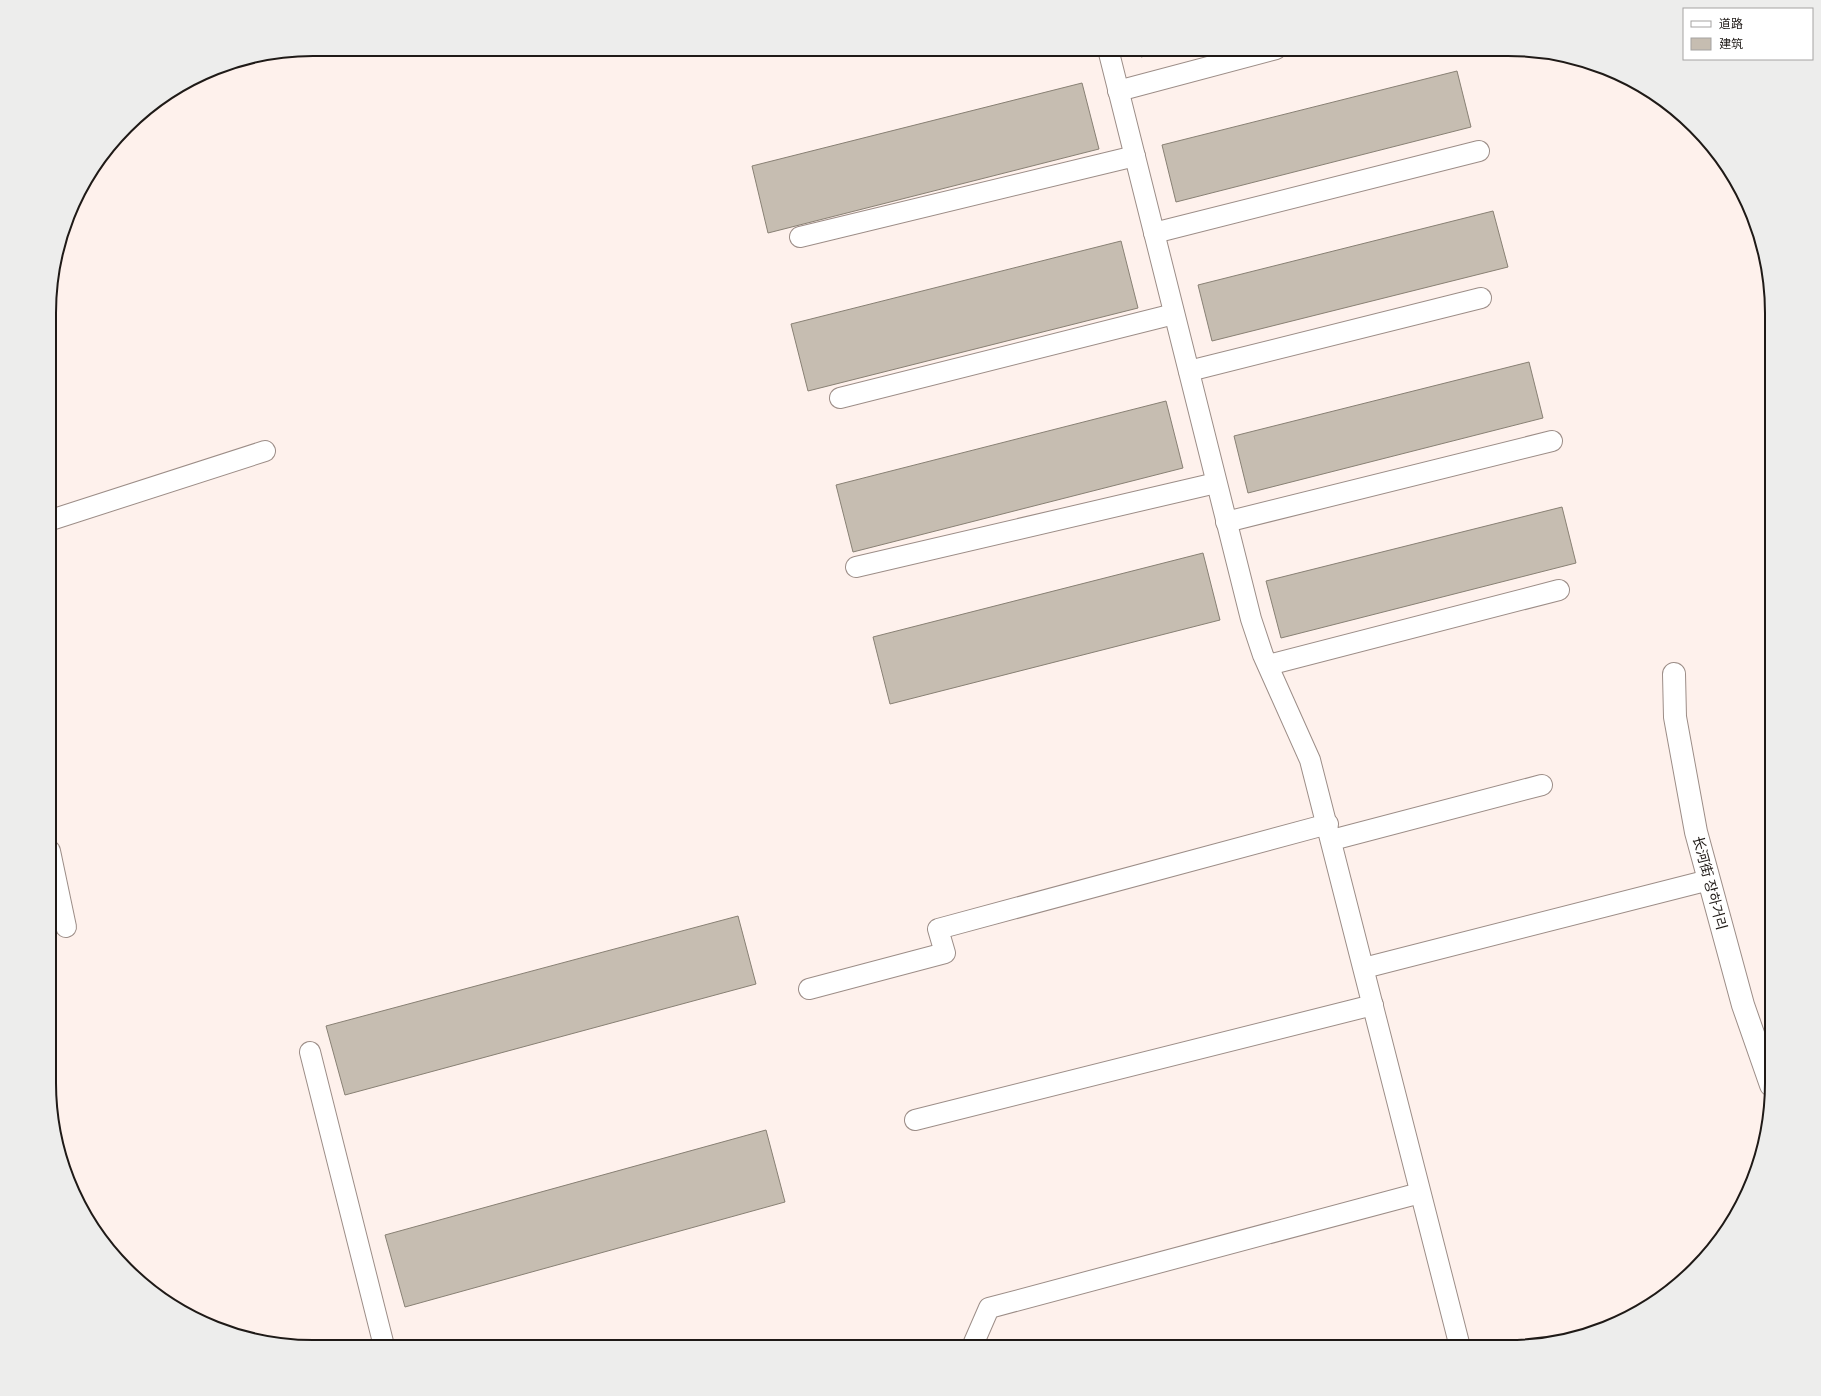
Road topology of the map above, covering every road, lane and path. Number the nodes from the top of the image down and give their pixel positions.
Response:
1 (1110, 56) edge
2 (1250, 56) edge
3 (1118, 91) junction
4 (1479, 151) dead end
5 (1135, 156) junction
6 (1154, 233) junction
7 (800, 237) dead end
8 (1481, 298) dead end
9 (1174, 314) junction
10 (1189, 371) junction
11 (840, 398) dead end
12 (1552, 441) dead end
13 (265, 451) dead end
14 (1216, 482) junction
15 (56, 518) edge
16 (1226, 522) junction
17 (856, 567) dead end
18 (1559, 590) dead end
19 (1268, 665) junction
20 (1674, 674) dead end
21 (1542, 785) dead end
22 (1330, 832) junction
23 (56, 880) edge
24 (1709, 880) junction
25 (66, 927) dead end
26 (1364, 968) junction
27 (809, 989) dead end
28 (1373, 1005) junction
29 (310, 1052) dead end
30 (1765, 1068) edge
31 (915, 1120) dead end
32 (1420, 1192) junction
33 (382, 1340) edge
34 (975, 1340) edge
35 (1458, 1340) edge

1 - 3 lane
2 - 3 lane
3 - 5 lane
4 - 6 lane
5 - 6 lane
5 - 7 lane
6 - 9 lane
8 - 10 lane
9 - 10 lane
9 - 11 lane
10 - 14 lane
12 - 16 lane
13 - 15 lane
14 - 16 lane
14 - 17 lane
16 - 19 lane
18 - 19 lane
19 - 22 lane
20 - 24 street, 长河街 장하거리
21 - 22 lane
22 - 26 lane
22 - 27 lane
23 - 25 lane
24 - 26 lane
24 - 30 street, 长河街 장하거리
26 - 28 lane
28 - 31 lane
28 - 32 lane
29 - 33 lane
32 - 34 lane
32 - 35 lane

